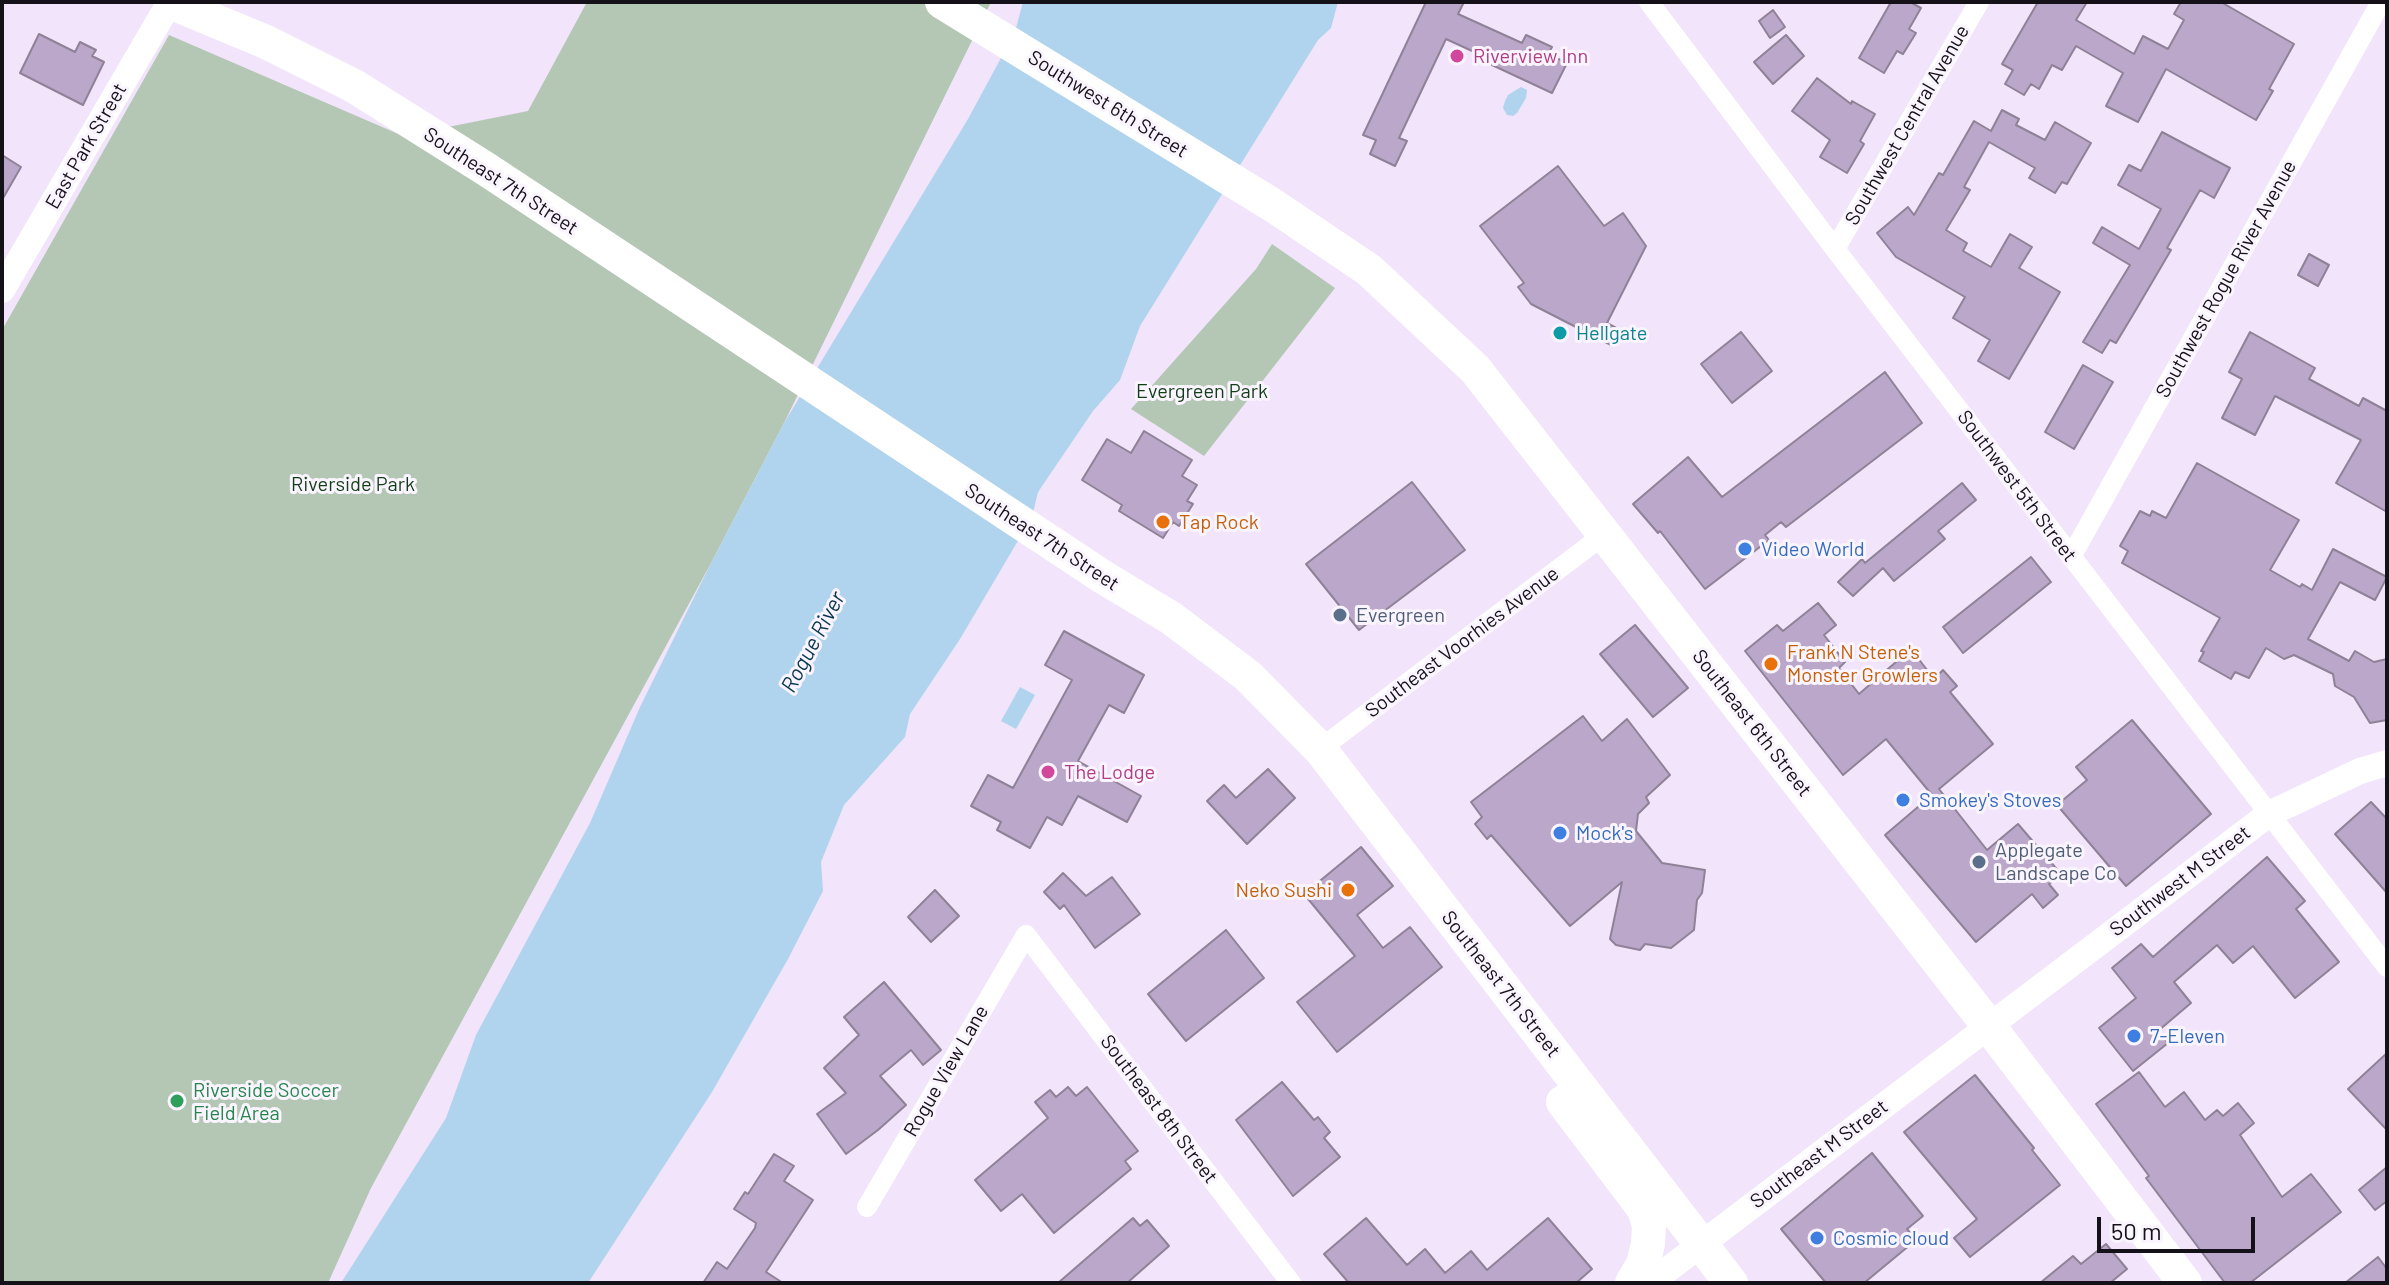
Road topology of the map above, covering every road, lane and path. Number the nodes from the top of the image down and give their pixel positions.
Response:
1 (170, 2) edge
2 (942, 2) edge
3 (1649, 2) edge
4 (1979, 2) edge
5 (2381, 2) edge
6 (1274, 206) joint
7 (1835, 249) junction
8 (2, 290) edge
9 (1605, 534) junction
10 (2071, 557) junction
11 (1320, 749) junction
12 (2387, 763) edge
13 (2269, 814) junction
14 (1026, 935) joint
15 (2384, 955) edge
16 (1531, 1023) junction
17 (1988, 1025) junction
18 (867, 1207) dead end
19 (1701, 1244) junction
20 (1291, 1283) edge
21 (1632, 1283) edge
22 (1650, 1283) edge
23 (1731, 1283) edge
24 (2185, 1283) edge

1 - 8 street, East Park Street
1 - 11 highway, Southeast 7th Street
2 - 6 highway, Southwest 6th Street
3 - 7 street, Southwest 5th Street
4 - 7 street, Southwest Central Avenue
5 - 10 street, Southwest Rogue River Avenue
6 - 9 highway, Southeast 6th Street
7 - 10 street, Southwest 5th Street
9 - 11 street, Southeast Voorhies Avenue
9 - 17 highway, Southeast 6th Street
10 - 13 street, Southwest 5th Street
11 - 16 highway, Southeast 7th Street
12 - 13 street, Southwest M Street
13 - 15 street, Southwest 5th Street
13 - 17 street, Southwest M Street
14 - 18 street, Rogue View Lane
14 - 20 street, Southeast 8th Street
16 - 19 highway, Southeast 7th Street
16 - 21 highway
17 - 19 street, Southeast M Street
17 - 24 highway, Southeast 6th Street
19 - 22 street, Southeast M Street
19 - 23 highway, Southeast 7th Street

